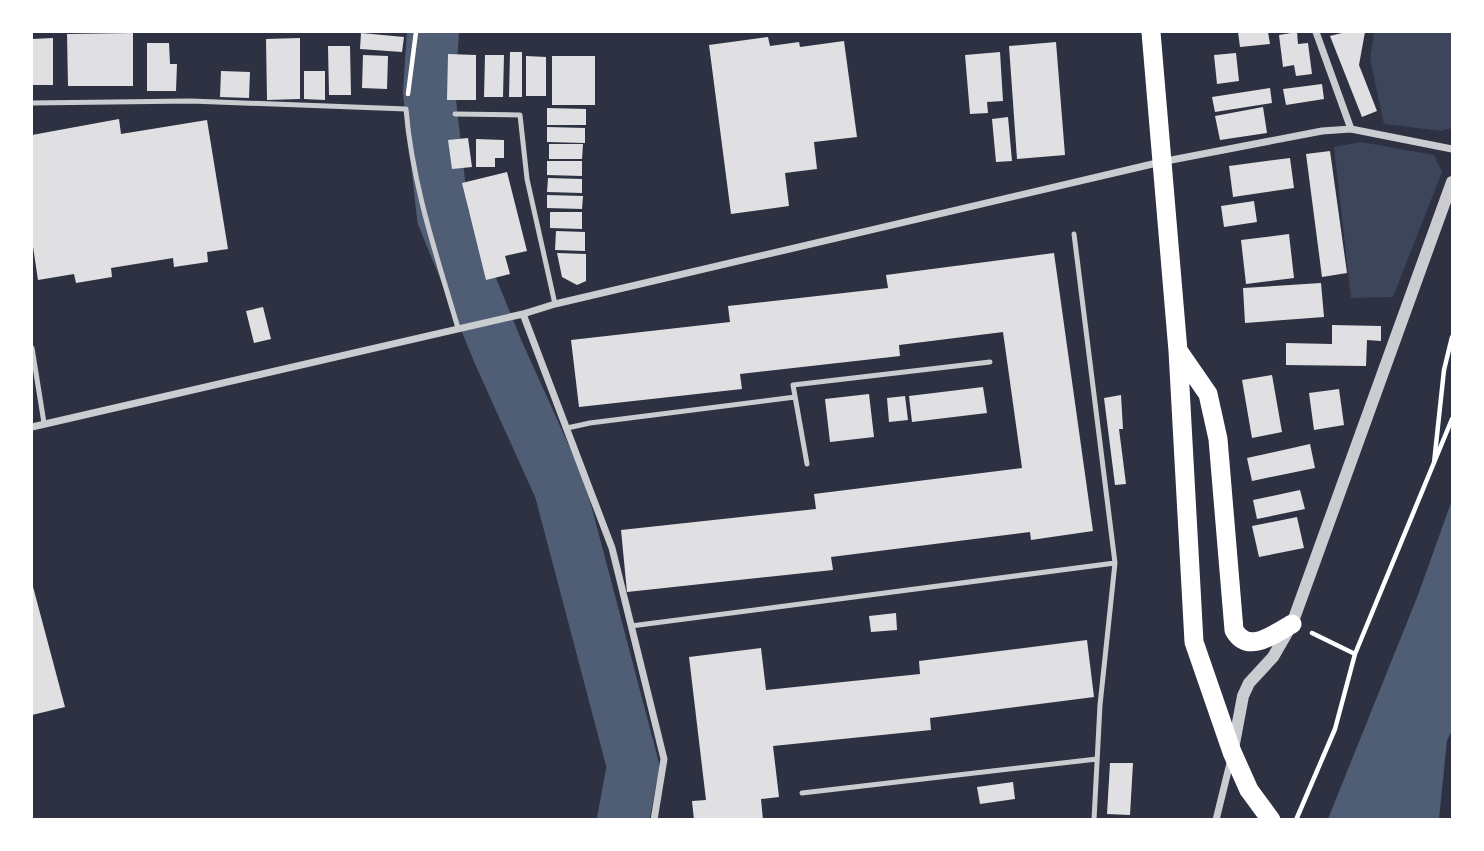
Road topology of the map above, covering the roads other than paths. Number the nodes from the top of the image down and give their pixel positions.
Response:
1 (1151, 32) edge
2 (1316, 32) edge
3 (32, 103) edge
4 (455, 114) dead end
5 (1351, 129) junction
6 (1452, 149) edge
7 (1161, 162) junction
8 (1452, 182) edge
9 (1074, 234) dead end
10 (555, 304) junction
11 (523, 314) junction
12 (458, 328) junction
13 (32, 348) edge
14 (1178, 351) junction
15 (990, 362) dead end
16 (795, 397) junction
17 (44, 423) junction
18 (32, 427) edge
19 (567, 428) junction
20 (807, 464) dead end
21 (1115, 563) junction
22 (631, 626) junction
23 (1299, 627) junction
24 (1232, 752) junction
25 (1097, 758) junction
26 (802, 793) dead end
27 (654, 820) edge
28 (1094, 820) edge
29 (1216, 820) edge
30 (1271, 820) edge

1 - 7 highway
2 - 5 street
3 - 12 lane
4 - 10 lane
5 - 6 street
5 - 7 street
7 - 10 street
7 - 14 highway
8 - 23 street
9 - 21 lane
10 - 11 street
11 - 12 street
11 - 19 street
12 - 17 street
13 - 17 lane
14 - 23 highway
14 - 24 highway
15 - 16 lane
16 - 19 lane
16 - 20 lane
17 - 18 street
19 - 22 street
21 - 22 lane
21 - 25 lane
22 - 27 street
23 - 24 street
24 - 29 street
24 - 30 highway
25 - 26 lane
25 - 28 lane

